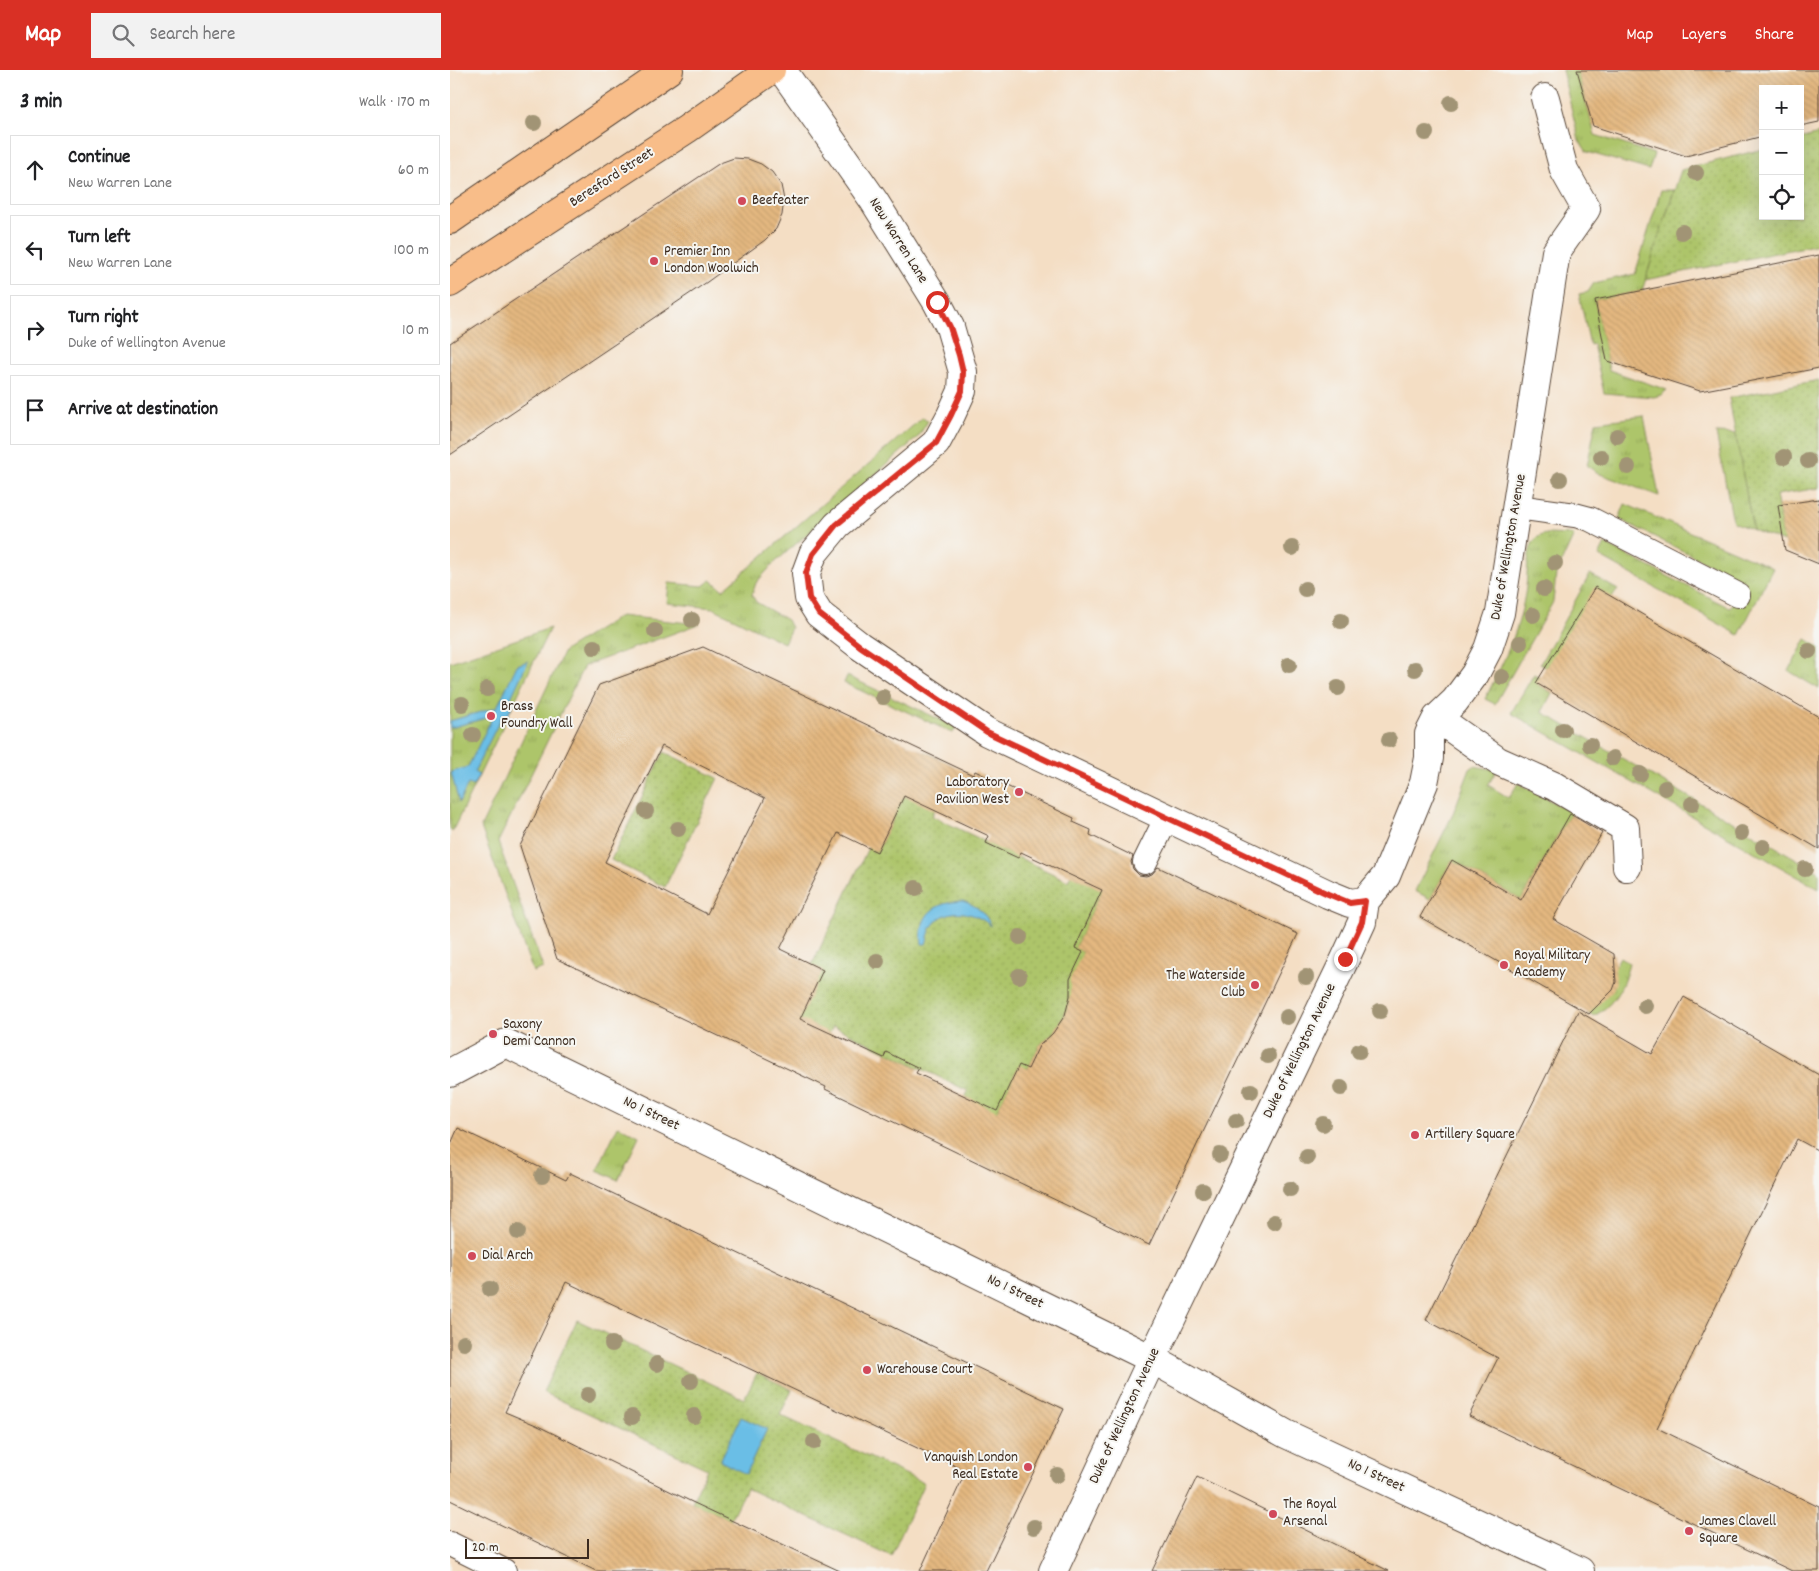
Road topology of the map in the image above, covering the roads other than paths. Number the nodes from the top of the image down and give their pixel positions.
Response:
1 (669, 70) edge
2 (771, 70) edge
3 (782, 70) edge
4 (1544, 98) dead end
5 (450, 220) edge
6 (450, 283) edge
7 (1517, 507) junction
8 (1738, 595) dead end
9 (1437, 718) junction
10 (1167, 817) junction
11 (1145, 862) dead end
12 (1627, 867) dead end
13 (1365, 901) junction
14 (450, 1074) edge
15 (1152, 1359) junction
16 (450, 1544) edge
17 (504, 1571) edge
18 (1053, 1571) edge
19 (1580, 1571) edge

1 - 5 main road
2 - 6 main road, Beresford Street
3 - 10 street, New Warren Lane
4 - 7 street, Duke of Wellington Avenue
7 - 8 lane
7 - 9 street, Duke of Wellington Avenue
9 - 12 street
9 - 13 street, Duke of Wellington Avenue
10 - 11 lane
10 - 13 street, New Warren Lane
13 - 15 street, Duke of Wellington Avenue
14 - 15 street, No 1 Street
15 - 18 street, Duke of Wellington Avenue
15 - 19 street, No 1 Street
16 - 17 lane

